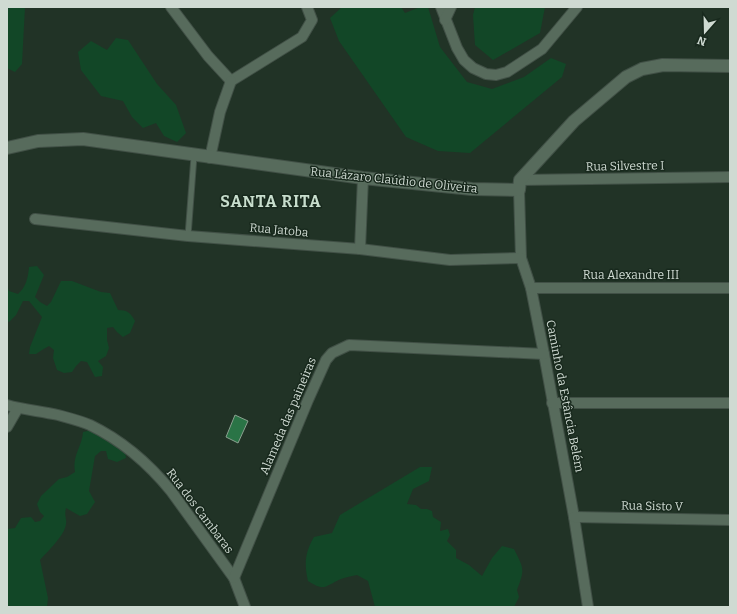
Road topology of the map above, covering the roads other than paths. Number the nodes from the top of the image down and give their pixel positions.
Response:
1 (171, 7) edge
2 (307, 7) edge
3 (441, 7) edge
4 (451, 7) edge
5 (577, 7) edge
6 (445, 20) junction
7 (730, 66) edge
8 (231, 81) junction
9 (7, 148) edge
10 (194, 156) junction
11 (210, 158) junction
12 (730, 177) edge
13 (363, 178) junction
14 (520, 185) junction
15 (34, 219) dead end
16 (188, 236) junction
17 (360, 249) junction
18 (521, 258) junction
19 (531, 288) junction
20 (730, 288) edge
21 (544, 354) junction
22 (552, 403) junction
23 (730, 403) edge
24 (7, 405) edge
25 (18, 408) junction
26 (7, 427) edge
27 (574, 518) junction
28 (730, 520) edge
29 (234, 578) junction
30 (245, 607) edge
31 (588, 607) edge

1 - 8 street
2 - 8 street
3 - 6 street
4 - 6 street
5 - 6 street
7 - 14 street
8 - 11 street
9 - 10 street, Rua Lázaro Claúdio de Oliveira
10 - 11 street, Rua Lázaro Claúdio de Oliveira
10 - 16 lane
11 - 13 street, Rua Lázaro Claúdio de Oliveira
12 - 14 street, Rua Silvestre I
13 - 14 street, Rua Lázaro Claúdio de Oliveira
13 - 17 street
14 - 18 street, Caminho da Estância Belém
15 - 16 street, Rua Jatoba
16 - 17 street, Rua Jatoba
17 - 18 street, Rua Jatoba
18 - 19 street, Caminho da Estância Belém
19 - 20 street, Rua Alexandre III
19 - 21 street, Caminho da Estância Belém
21 - 22 street, Caminho da Estância Belém
21 - 29 street, Alameda das paineiras
22 - 23 street
22 - 27 street, Caminho da Estância Belém
24 - 25 street, Rua dos Cambaras
25 - 26 street
25 - 29 street, Rua dos Cambaras
27 - 28 street, Rua Sisto V
27 - 31 street, Caminho da Estância Belém
29 - 30 street, Rua dos Cambaras

